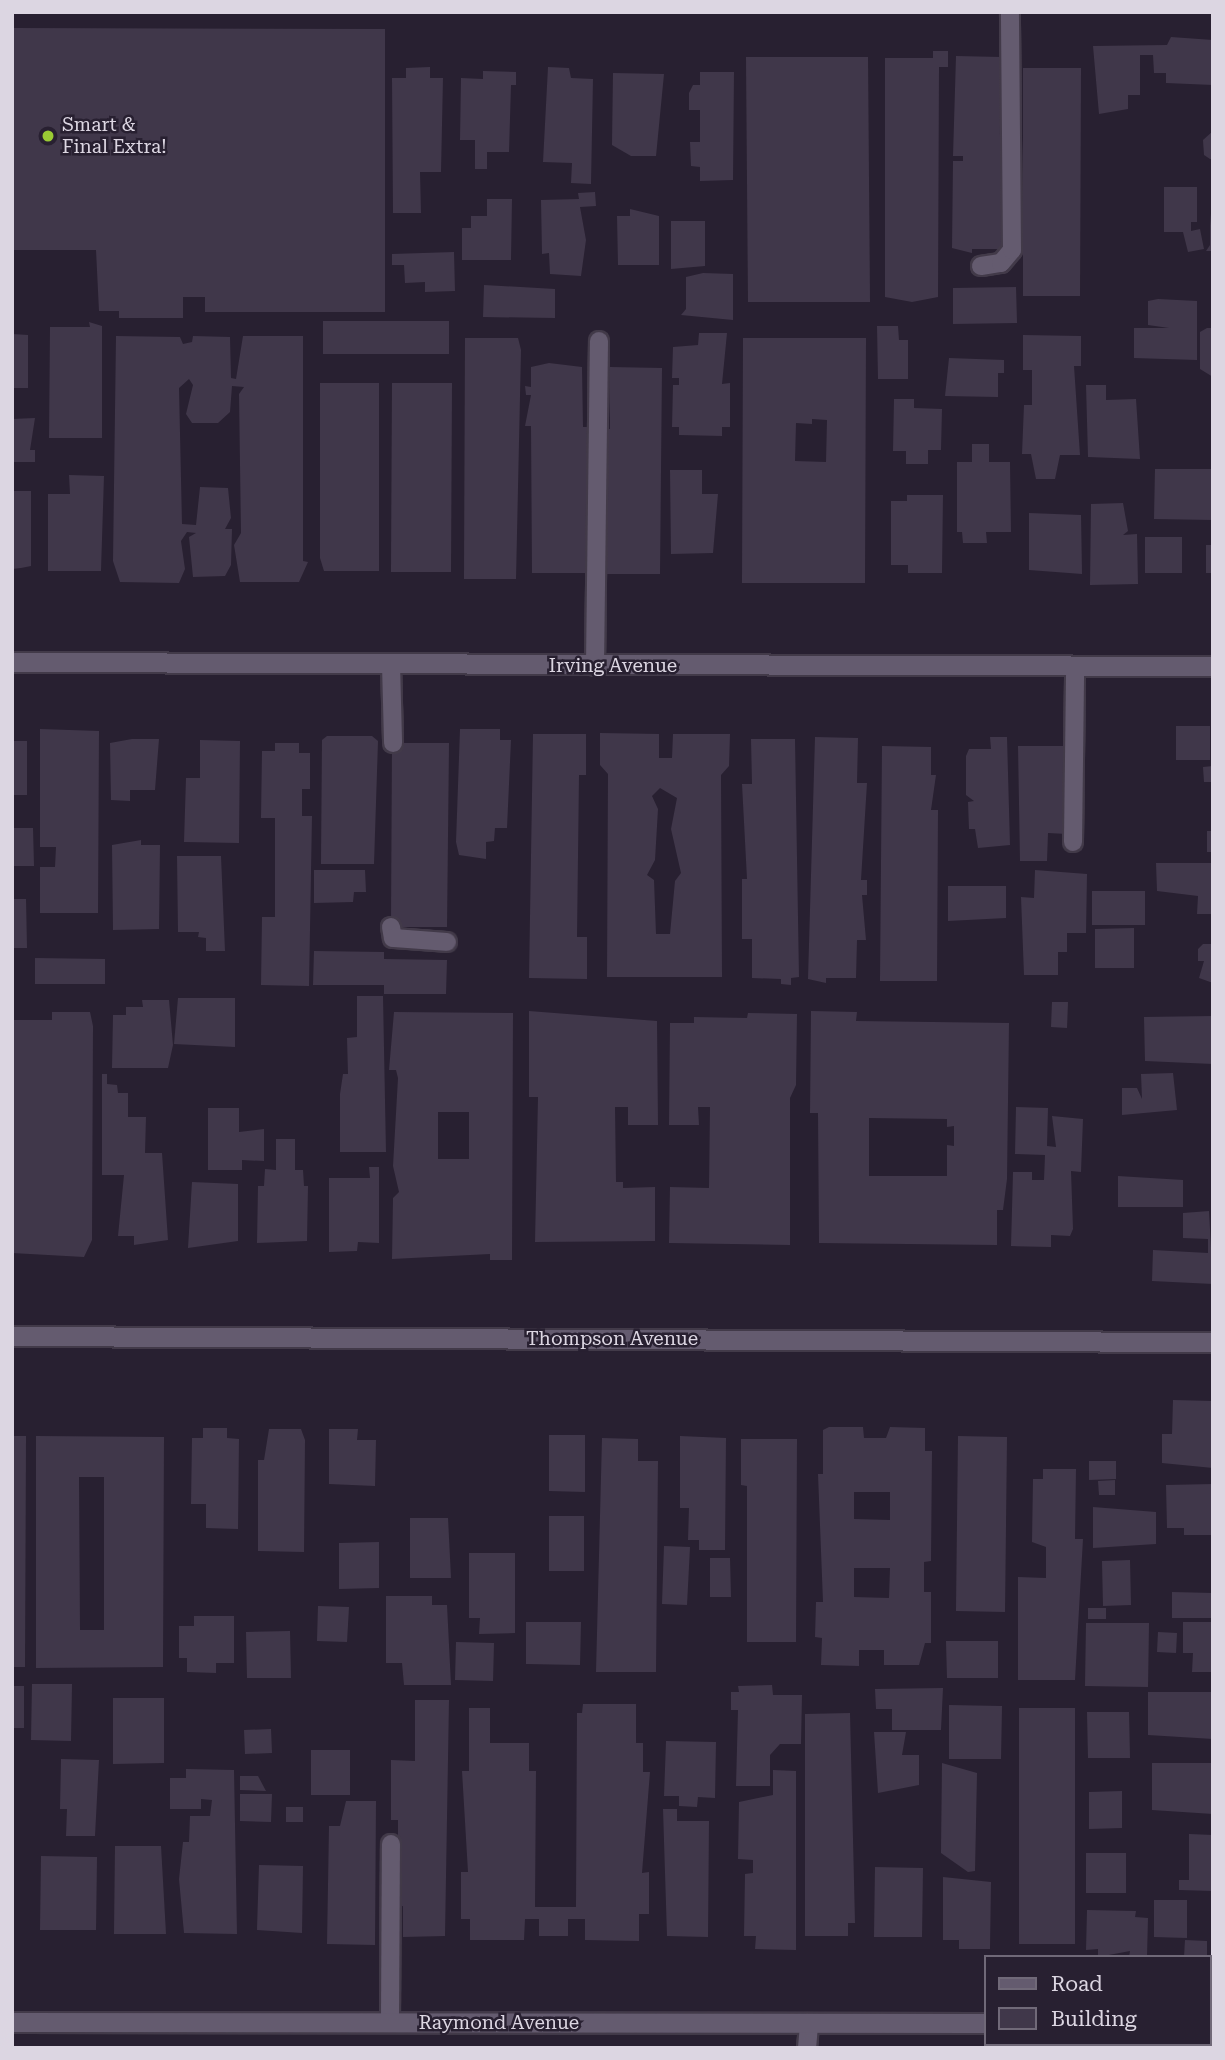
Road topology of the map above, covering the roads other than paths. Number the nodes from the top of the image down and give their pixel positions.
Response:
1 (1010, 12) edge
2 (981, 266) dead end
3 (599, 341) dead end
4 (12, 662) edge
5 (391, 664) junction
6 (595, 666) junction
7 (1213, 667) edge
8 (1075, 669) junction
9 (393, 743) dead end
10 (1073, 842) dead end
11 (391, 926) dead end
12 (447, 942) dead end
13 (12, 1336) edge
14 (1213, 1342) edge
15 (391, 1844) dead end
16 (12, 2022) edge
17 (390, 2022) junction
18 (808, 2023) junction
19 (984, 2023) edge
20 (807, 2048) edge

1 - 2 lane
3 - 6 lane
4 - 5 street, Irving Avenue
5 - 6 street, Irving Avenue
5 - 9 lane
6 - 8 street, Irving Avenue
7 - 8 street, Irving Avenue
8 - 10 lane
11 - 12 lane
13 - 14 street, Thompson Avenue
15 - 17 lane
16 - 17 street, Raymond Avenue
17 - 18 street, Raymond Avenue
18 - 19 street, Raymond Avenue
18 - 20 lane

